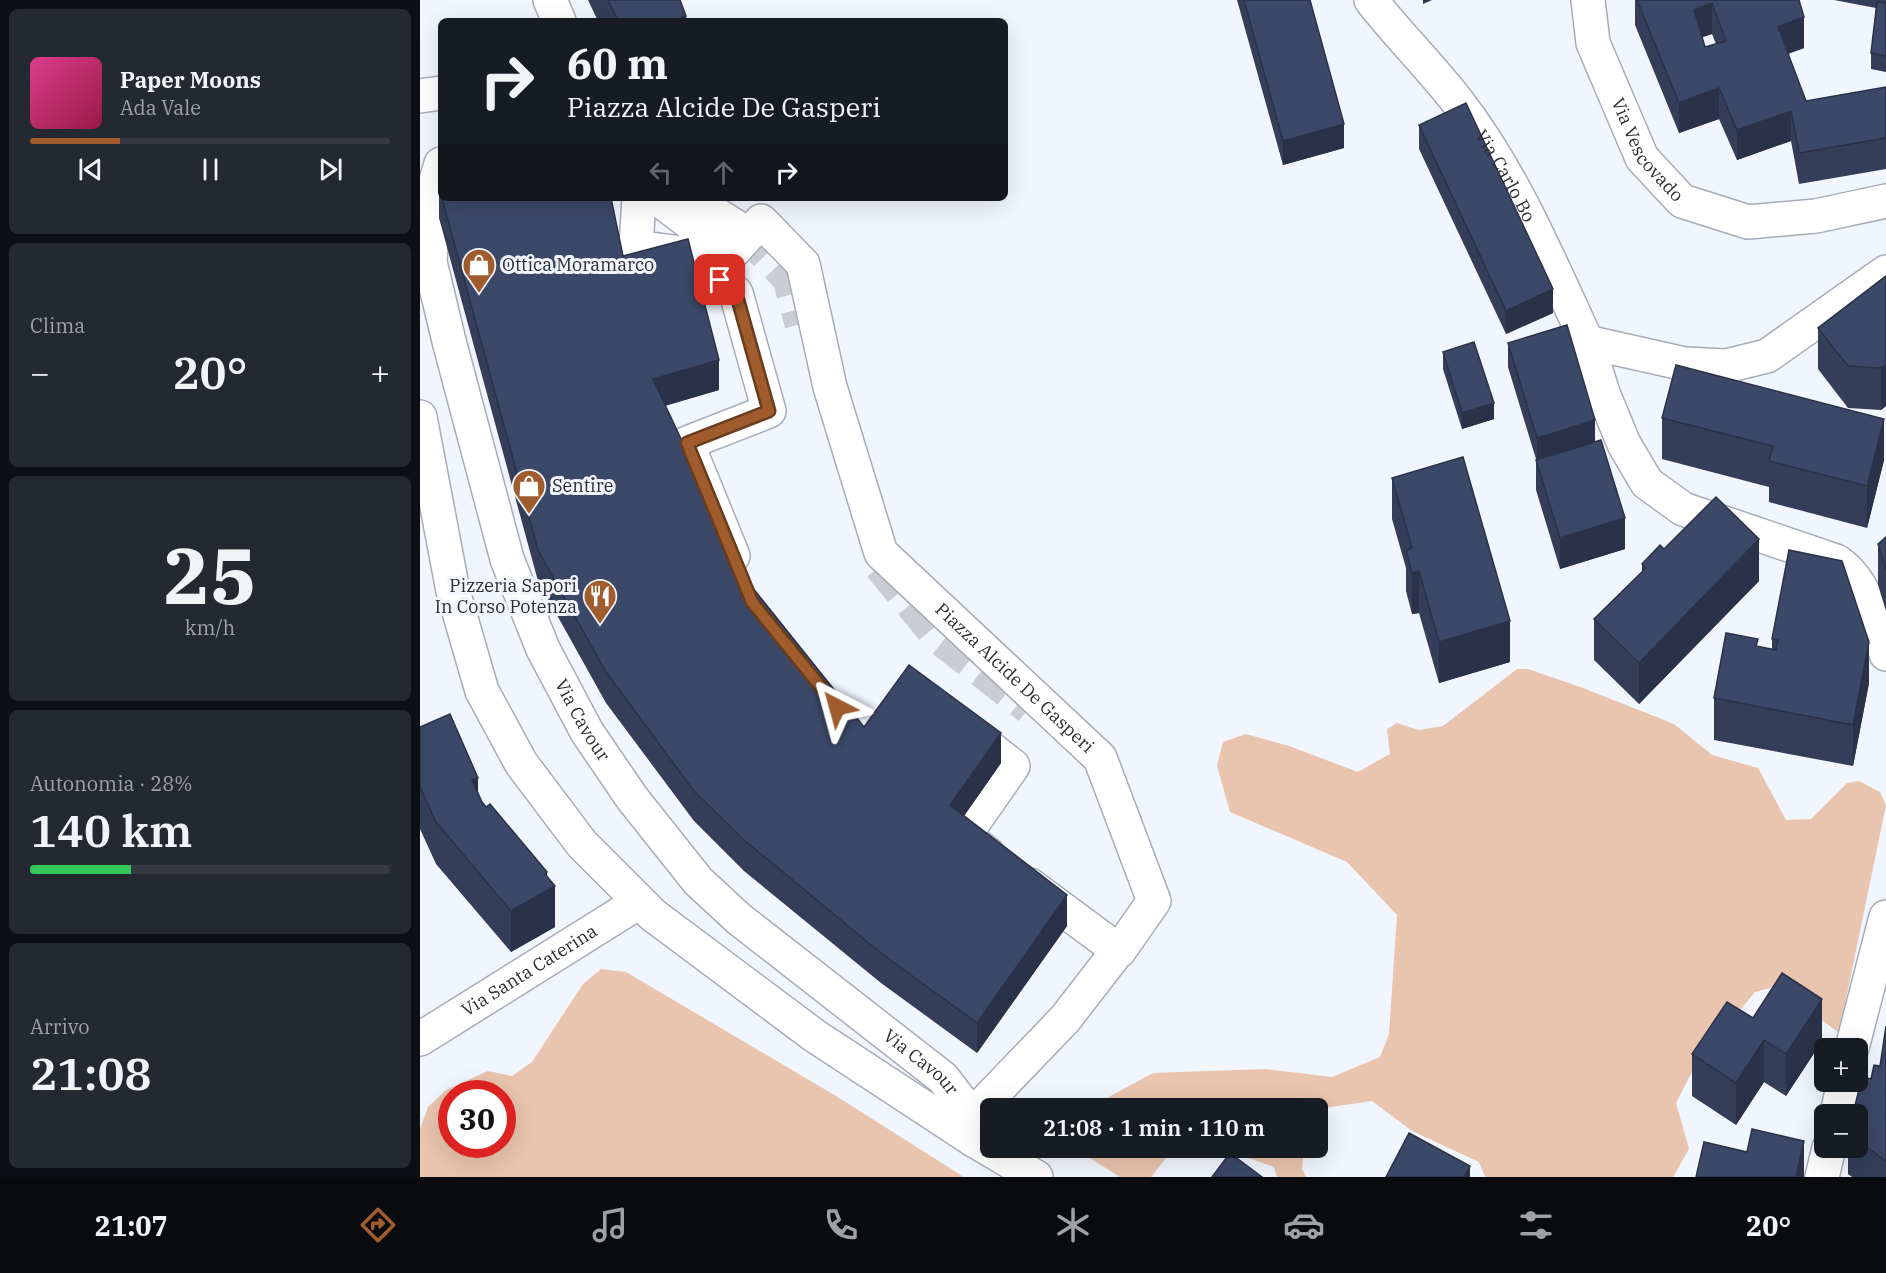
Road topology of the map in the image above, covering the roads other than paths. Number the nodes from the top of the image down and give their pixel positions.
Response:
1 (550, 0) edge
2 (1371, 0) edge
3 (1588, 0) edge
4 (558, 18) edge
5 (438, 93) edge
6 (420, 96) edge
7 (438, 174) edge
8 (639, 201) edge
9 (661, 201) edge
10 (695, 201) edge
11 (1886, 201) edge
12 (743, 231) tunnel mouth
13 (1886, 272) edge
14 (1587, 342) junction
15 (420, 417) edge
16 (743, 580) edge
17 (1886, 654) edge
18 (944, 712) edge
19 (639, 902) junction
20 (1886, 917) edge
21 (1113, 957) dead end
22 (1855, 1038) edge
23 (420, 1039) edge
24 (970, 1130) junction
25 (1827, 1158) edge
26 (1036, 1177) edge
27 (1822, 1177) edge

1 - 4 street
2 - 14 street, Via Carlo Bo
3 - 11 street, Via Vescovado
5 - 6 street
7 - 24 street, Via Cavour
8 - 16 street
9 - 18 street, Piazza Alcide De Gasperi
10 - 12 street
13 - 14 street
14 - 17 street, Via Carlo Bo
15 - 19 street, Via Cavour
19 - 23 street, Via Santa Caterina
19 - 24 street, Via Cavour
20 - 22 street
21 - 24 street
24 - 26 street, Via Cavour
25 - 27 street

